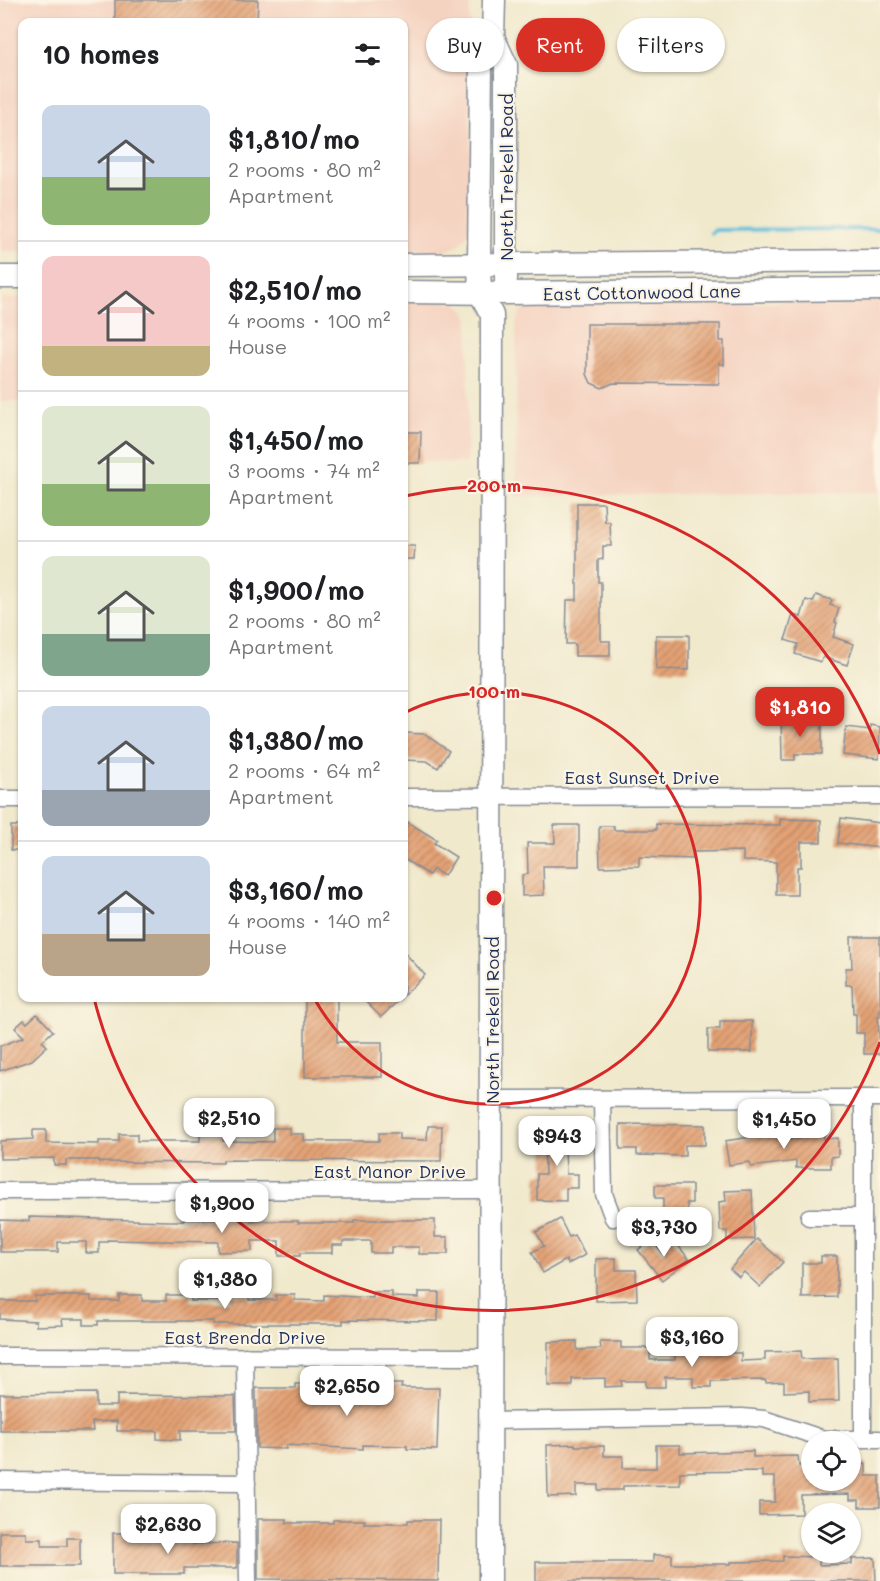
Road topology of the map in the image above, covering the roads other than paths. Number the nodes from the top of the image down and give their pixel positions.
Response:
1 (494, 0) edge
2 (494, 18) edge
3 (504, 60) edge
4 (480, 72) edge
5 (880, 261) edge
6 (800, 262) junction
7 (479, 264) junction
8 (507, 264) junction
9 (408, 265) edge
10 (0, 277) edge
11 (18, 277) edge
12 (880, 289) edge
13 (800, 290) junction
14 (408, 292) edge
15 (480, 293) junction
16 (506, 293) junction
17 (492, 315) junction
18 (880, 796) edge
19 (408, 797) edge
20 (491, 797) junction
21 (0, 799) edge
22 (18, 799) edge
23 (863, 1098) junction
24 (880, 1098) edge
25 (492, 1099) junction
26 (602, 1099) junction
27 (492, 1190) junction
28 (0, 1191) edge
29 (863, 1216) junction
30 (808, 1217) dead end
31 (613, 1218) dead end
32 (0, 1356) edge
33 (245, 1356) junction
34 (490, 1357) junction
35 (490, 1421) junction
36 (863, 1439) junction
37 (880, 1439) edge
38 (0, 1481) edge
39 (247, 1483) junction
40 (248, 1581) edge
41 (490, 1581) edge

1 - 2 main road, North Trekell Road
3 - 8 main road, North Trekell Road
4 - 7 main road, North Trekell Road
5 - 6 main road, East Cottonwood Lane
6 - 8 main road, East Cottonwood Lane
6 - 13 main road
7 - 8 main road, East Cottonwood Lane
7 - 9 main road, East Cottonwood Lane
7 - 15 main road, North Trekell Road
8 - 16 main road, North Trekell Road
10 - 11 main road
12 - 13 main road, East Cottonwood Lane
13 - 16 main road, East Cottonwood Lane
14 - 15 main road, East Cottonwood Lane
15 - 16 main road, East Cottonwood Lane
15 - 17 main road, North Trekell Road
16 - 17 main road
17 - 20 main road, North Trekell Road
18 - 20 street, East Sunset Drive
19 - 20 street, East Sunset Drive
20 - 25 main road, North Trekell Road
21 - 22 street
23 - 24 street
23 - 26 street
23 - 29 street
25 - 26 street
25 - 27 main road, North Trekell Road
26 - 31 street
27 - 28 street, East Manor Drive
27 - 34 main road, North Trekell Road
29 - 30 street
29 - 36 street
32 - 33 street, East Brenda Drive
33 - 34 street, East Brenda Drive
33 - 39 street
34 - 35 main road, North Trekell Road
35 - 36 street
35 - 41 main road, North Trekell Road
36 - 37 street
38 - 39 street
39 - 40 street

